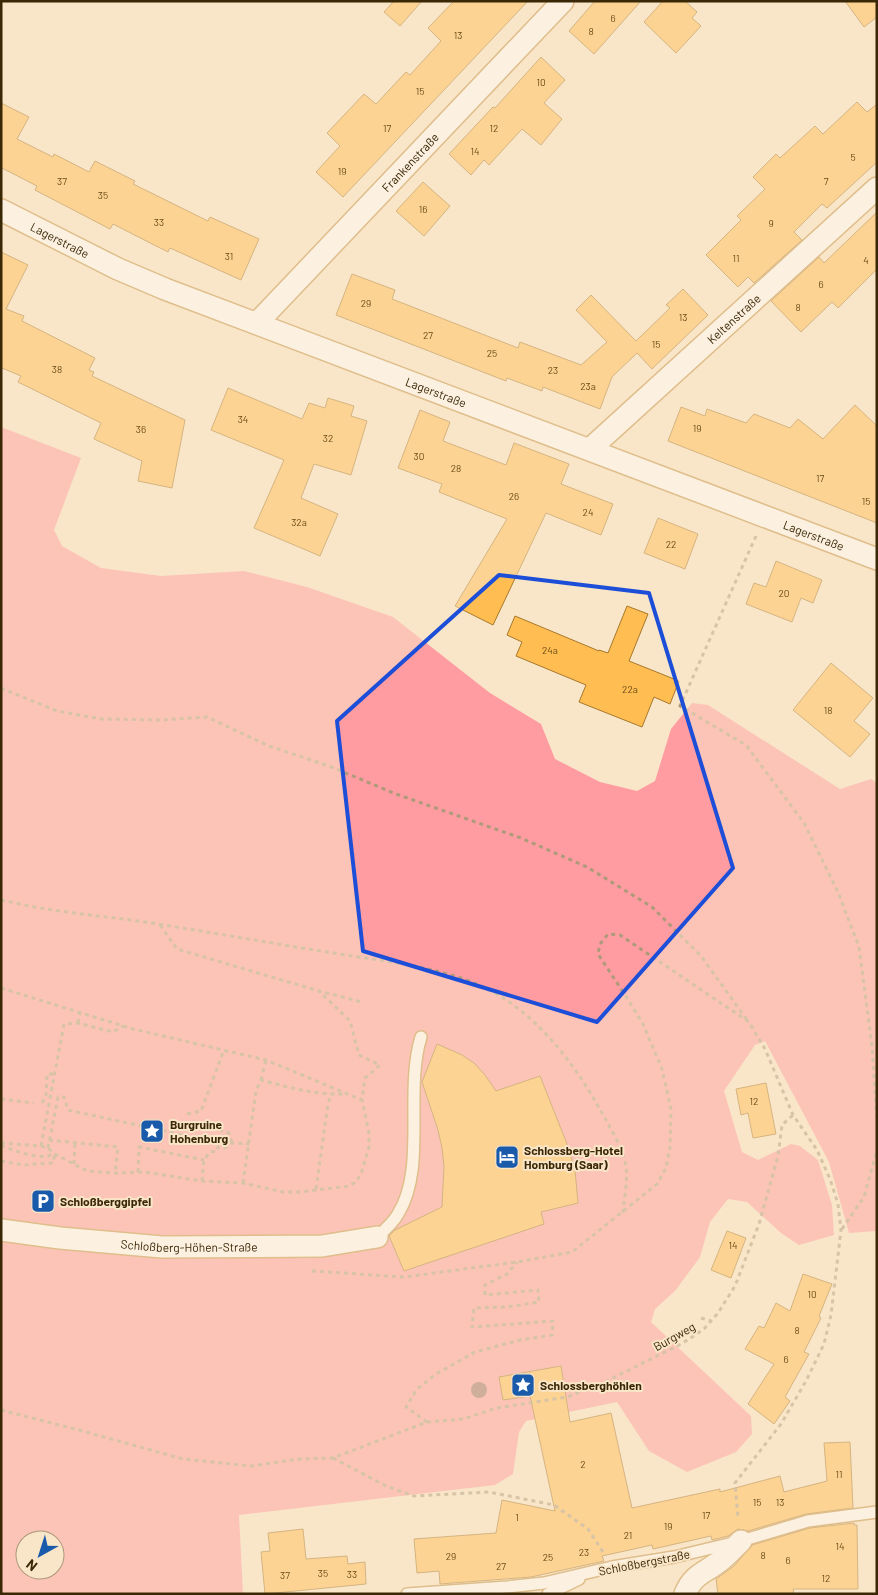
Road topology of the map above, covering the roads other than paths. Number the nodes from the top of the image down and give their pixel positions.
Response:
1 (563, 1) edge
2 (877, 188) edge
3 (1, 210) edge
4 (257, 323) junction
5 (590, 450) junction
6 (877, 559) edge
7 (421, 1037) dead end
8 (1, 1230) edge
9 (377, 1237) joint
10 (877, 1512) edge
11 (741, 1541) junction
12 (594, 1572) junction
13 (408, 1594) edge
14 (548, 1594) edge
15 (685, 1594) edge

1 - 4 street, Frankenstraße
2 - 5 street, Keltenstraße
3 - 4 street, Lagerstraße
4 - 5 street, Lagerstraße
5 - 6 street, Lagerstraße
7 - 9 lane
8 - 9 street, Schloßberg-Höhen-Straße
10 - 11 lane, Schloßbergstraße
11 - 12 lane, Schloßbergstraße
11 - 15 street
12 - 13 lane, Schloßbergstraße
12 - 14 lane

